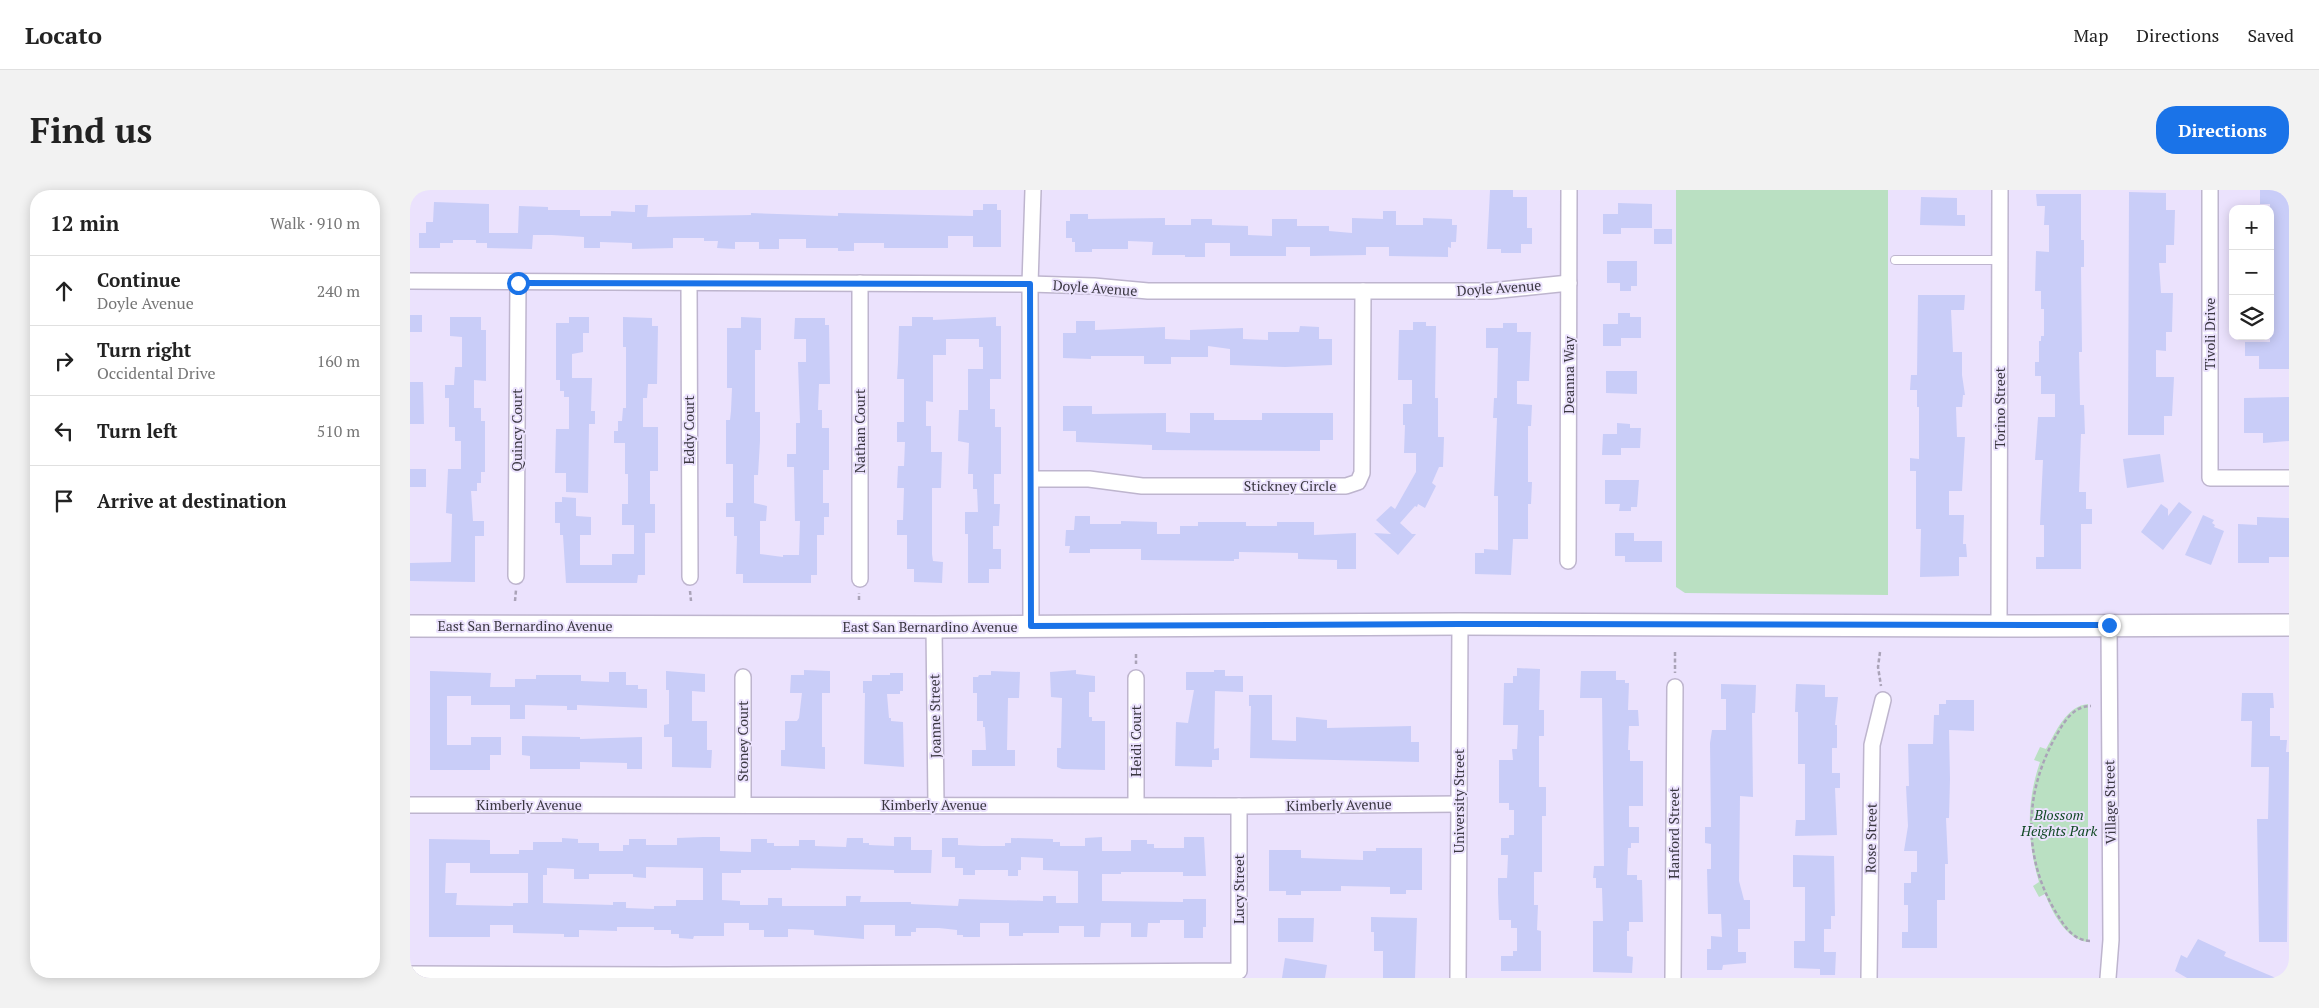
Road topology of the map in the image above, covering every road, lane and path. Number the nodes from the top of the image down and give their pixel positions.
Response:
1 (1033, 190) edge
2 (1569, 190) edge
3 (2000, 190) edge
4 (2210, 190) edge
5 (1895, 260) dead end
6 (2000, 260) junction
7 (410, 281) edge
8 (518, 283) junction
9 (860, 283) junction
10 (1569, 283) junction
11 (689, 284) junction
12 (1030, 284) junction
13 (1363, 292) junction
14 (2289, 478) edge
15 (1031, 479) junction
16 (1568, 561) dead end
17 (516, 576) dead end
18 (690, 577) dead end
19 (860, 579) dead end
20 (1460, 624) junction
21 (2109, 625) junction
22 (2289, 625) edge
23 (410, 626) edge
24 (1031, 626) junction
25 (1999, 626) junction
26 (934, 627) junction
27 (1675, 652) dead end
28 (1880, 652) dead end
29 (743, 677) dead end
30 (1136, 678) dead end
31 (1675, 687) joint
32 (1884, 700) joint
33 (2091, 706) dead end
34 (1459, 804) junction
35 (410, 805) edge
36 (743, 805) junction
37 (936, 805) junction
38 (1136, 805) junction
39 (1239, 806) junction
40 (2090, 941) dead end
41 (410, 974) edge
42 (667, 976) edge
43 (1458, 978) edge
44 (1673, 978) edge
45 (1869, 978) edge
46 (2108, 978) edge

1 - 12 street
2 - 10 street, Deanna Way
3 - 6 street, Torino Street
4 - 14 street, Tivoli Drive
5 - 6 lane
6 - 25 street, Torino Street
7 - 8 street, Doyle Avenue
8 - 11 street, Doyle Avenue
8 - 17 street, Quincy Court
9 - 11 street, Doyle Avenue
9 - 12 street, Doyle Avenue
9 - 19 street, Nathan Court
10 - 13 street, Doyle Avenue
10 - 16 street, Deanna Way
11 - 18 street, Eddy Court
12 - 13 street, Doyle Avenue
12 - 15 street
13 - 15 street, Stickney Circle
15 - 24 street
20 - 24 street, East San Bernardino Avenue
20 - 25 street, East San Bernardino Avenue
20 - 34 street, University Street
21 - 22 street, East San Bernardino Avenue
21 - 25 street, East San Bernardino Avenue
21 - 46 street, Village Street
23 - 26 street, East San Bernardino Avenue
24 - 26 street, East San Bernardino Avenue
26 - 37 street, Joanne Street
27 - 31 path
28 - 32 path
29 - 36 street, Stoney Court
30 - 38 street, Heidi Court
31 - 44 street, Hanford Street
32 - 45 street, Rose Street
33 - 40 path
34 - 39 street, Kimberly Avenue
34 - 43 street, University Street
35 - 36 street, Kimberly Avenue
36 - 37 street, Kimberly Avenue
37 - 38 street, Kimberly Avenue
38 - 39 street, Kimberly Avenue
39 - 42 street, Lucy Street
41 - 42 street

